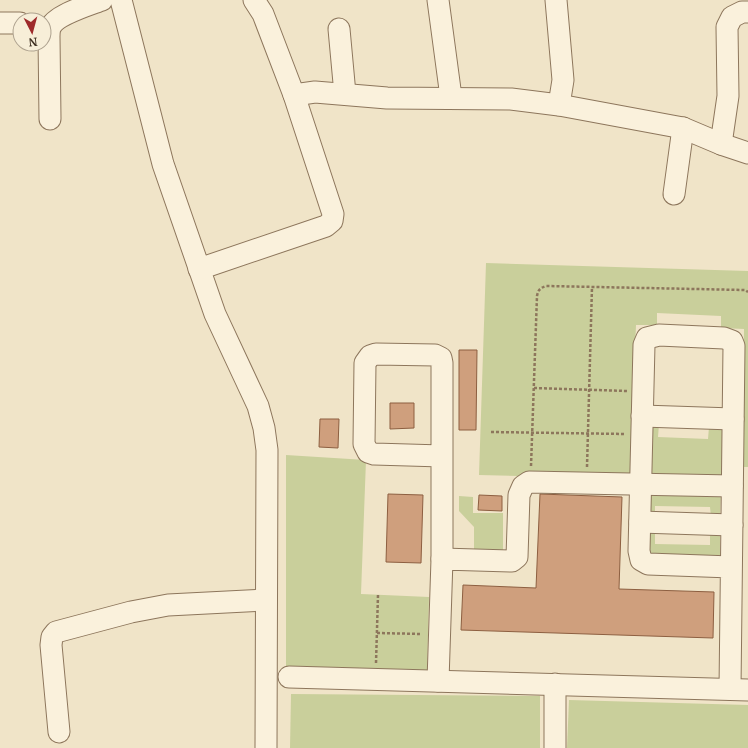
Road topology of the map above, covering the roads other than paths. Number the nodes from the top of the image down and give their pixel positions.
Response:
1 (102, 0) edge
2 (121, 0) edge
3 (254, 0) edge
4 (438, 0) edge
5 (556, 0) edge
6 (748, 12) edge
7 (0, 23) edge
8 (12, 23) edge
9 (52, 23) edge
10 (339, 29) dead end
11 (49, 52) edge
12 (345, 94) junction
13 (294, 95) junction
14 (451, 97) junction
15 (559, 105) junction
16 (50, 119) dead end
17 (682, 128) junction
18 (721, 144) junction
19 (748, 153) edge
20 (674, 194) dead end
21 (200, 269) junction
22 (642, 416) junction
23 (733, 419) junction
24 (442, 456) junction
25 (640, 483) junction
26 (732, 486) junction
27 (640, 522) junction
28 (732, 525) junction
29 (442, 559) junction
30 (732, 568) junction
31 (265, 600) junction
32 (289, 677) dead end
33 (438, 681) junction
34 (555, 684) junction
35 (739, 689) edge
36 (59, 732) dead end
37 (266, 748) edge
38 (555, 748) edge

1 - 9 street
2 - 21 street
3 - 13 street
4 - 14 street
5 - 15 street
6 - 18 street
7 - 8 street
10 - 12 street
11 - 16 street
12 - 13 street
12 - 14 street
13 - 21 street
14 - 15 street
15 - 17 street
17 - 18 street
17 - 20 street
18 - 19 street
21 - 31 street
22 - 23 street
22 - 23 street
22 - 25 street
23 - 26 street
24 - 24 street
24 - 29 street
25 - 26 street
25 - 27 street
25 - 29 street
26 - 28 street
27 - 28 street
27 - 30 street
28 - 30 street
29 - 33 street
30 - 35 street
31 - 36 street
31 - 37 street
32 - 33 street
33 - 34 street
34 - 35 street
34 - 38 street

